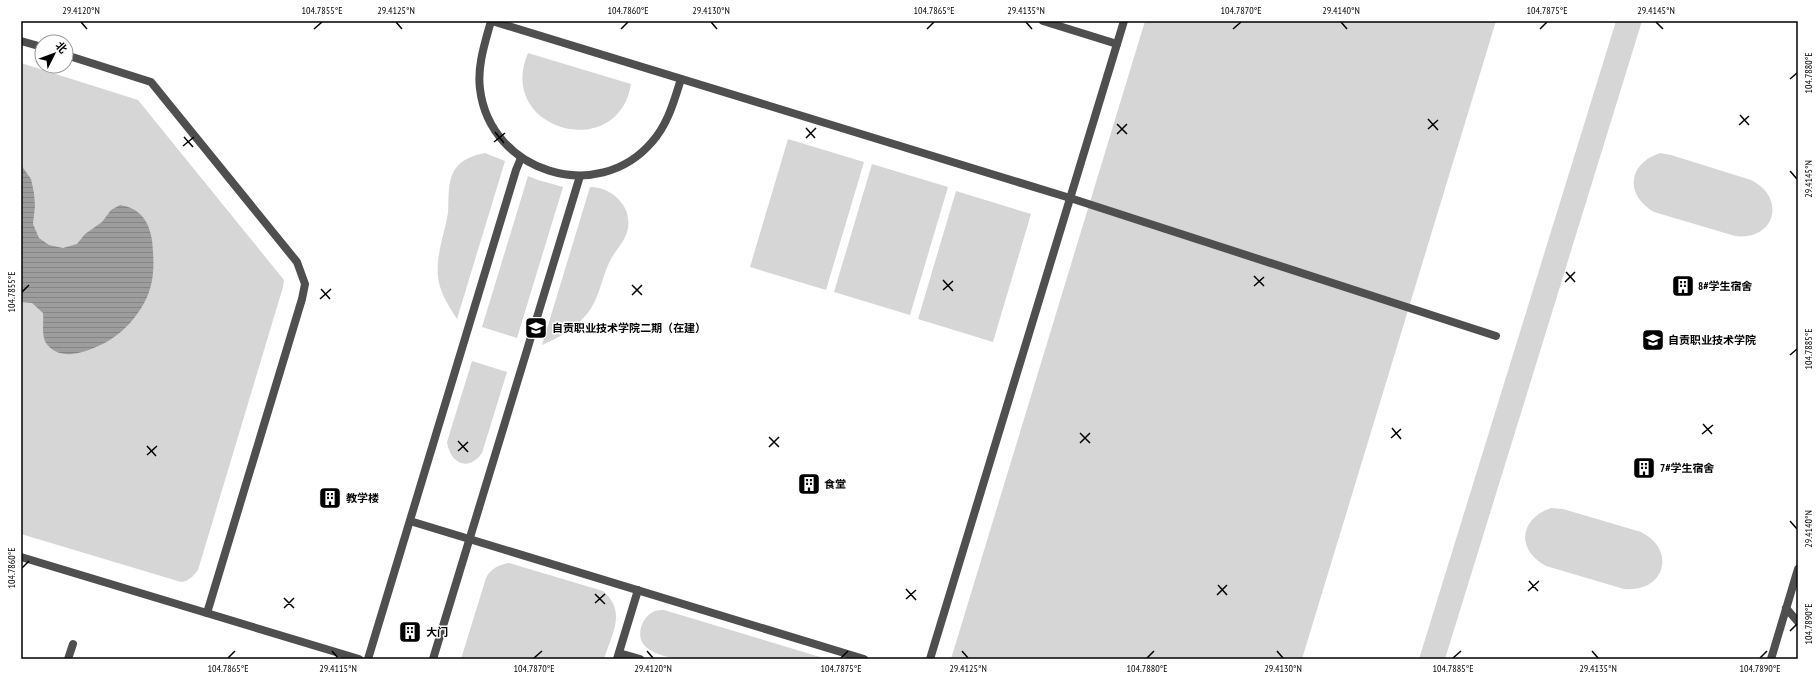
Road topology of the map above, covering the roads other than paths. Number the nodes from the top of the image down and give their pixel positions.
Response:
1 (491, 21) edge
2 (1043, 21) edge
3 (1124, 21) edge
4 (21, 41) edge
5 (1117, 44) junction
6 (34, 45) edge
7 (74, 58) edge
8 (681, 79) junction
9 (521, 158) junction
10 (580, 176) junction
11 (1070, 198) junction
12 (1496, 336) dead end
13 (410, 521) junction
14 (21, 557) edge
15 (1798, 569) edge
16 (638, 590) junction
17 (1786, 608) junction
18 (207, 613) junction
19 (1798, 622) edge
20 (73, 644) dead end
21 (618, 656) edge
22 (68, 659) edge
23 (359, 659) edge
24 (368, 659) edge
25 (433, 659) edge
26 (640, 659) edge
27 (864, 659) edge
28 (930, 659) edge
29 (1771, 659) edge

1 - 8 lane
1 - 9 lane
2 - 5 lane
3 - 5 lane
4 - 6 lane
5 - 11 lane
7 - 18 lane
8 - 10 lane
8 - 11 lane
9 - 10 lane
9 - 13 lane
10 - 25 lane
11 - 12 lane
11 - 28 lane
13 - 16 lane
13 - 24 lane
14 - 18 lane
15 - 17 lane
16 - 21 lane
16 - 27 lane
17 - 19 lane
17 - 29 lane
18 - 23 lane
20 - 22 lane
21 - 26 lane

